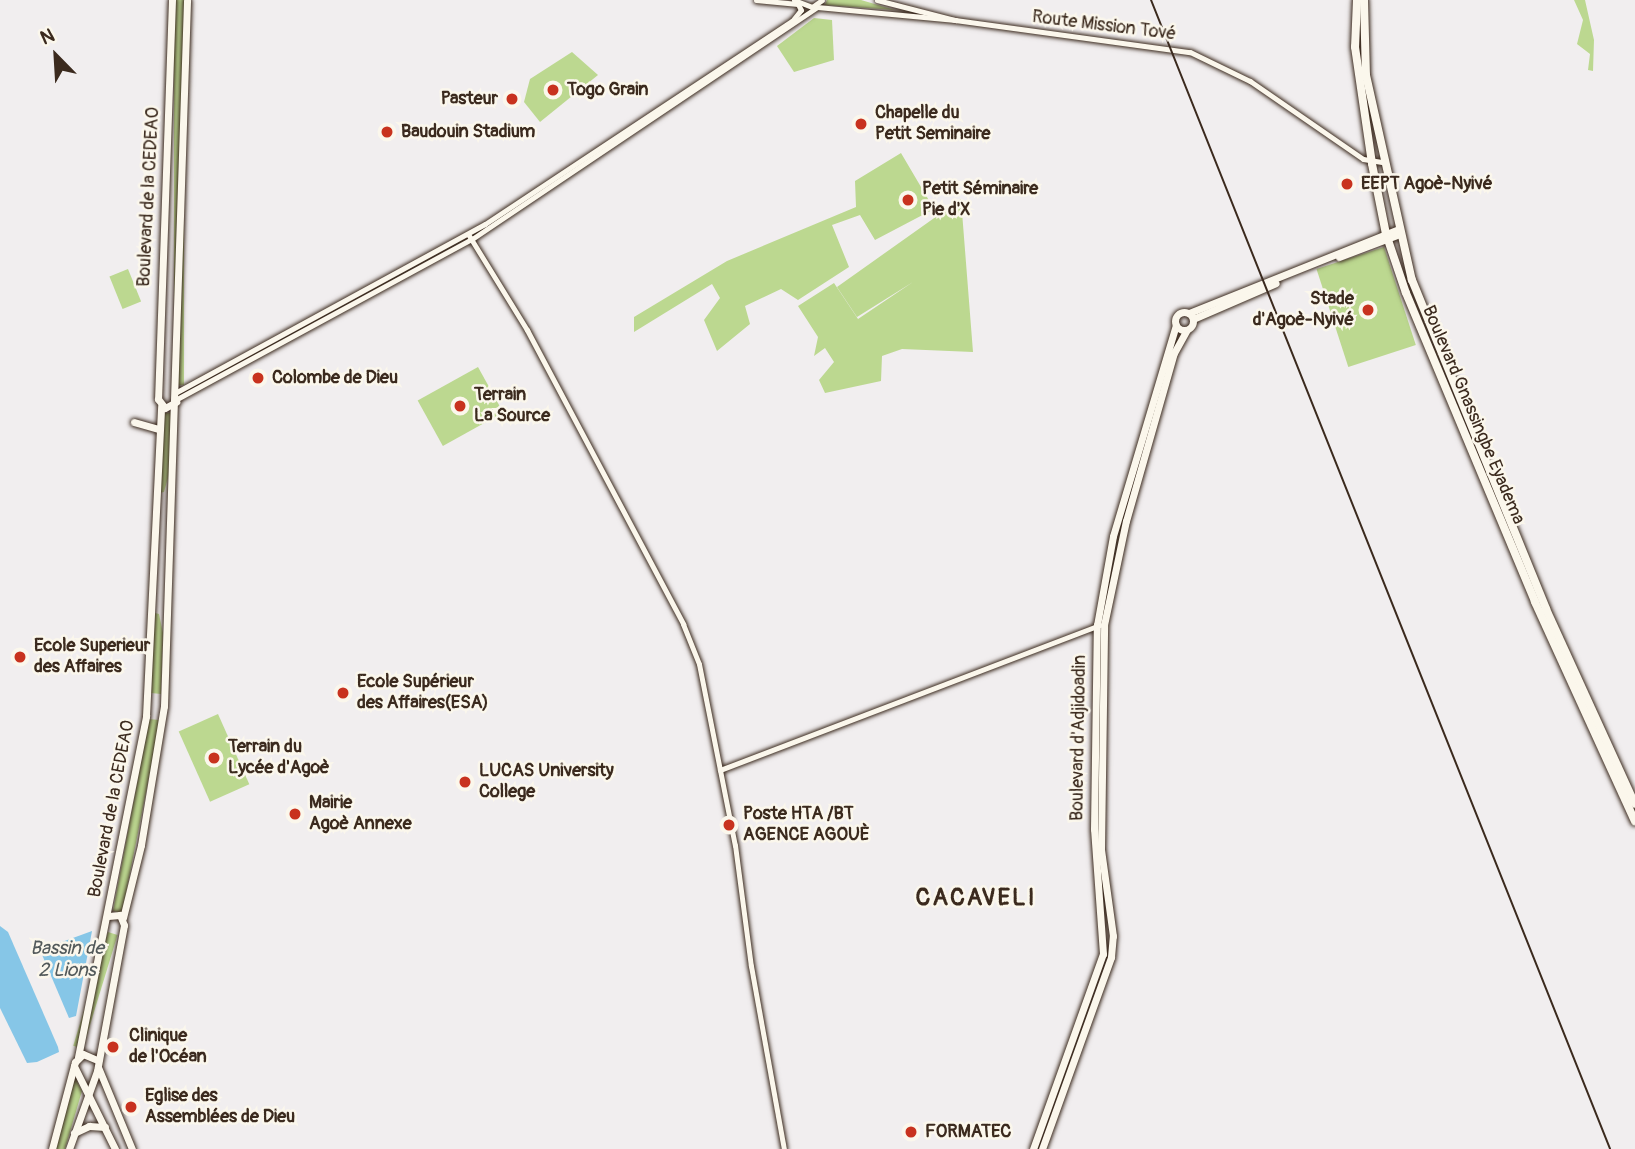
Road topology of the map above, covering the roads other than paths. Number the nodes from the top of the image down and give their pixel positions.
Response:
1 (172, 0) edge
2 (187, 0) edge
3 (756, 0) edge
4 (822, 0) edge
5 (877, 0) edge
6 (1357, 0) edge
7 (1364, 0) edge
8 (796, 2) edge
9 (905, 6) junction
10 (817, 7) junction
11 (903, 18) junction
12 (955, 20) junction
13 (640, 125) junction
14 (1382, 162) junction
15 (1372, 164) junction
16 (1400, 231) junction
17 (1387, 236) junction
18 (470, 237) junction
19 (1191, 316) junction
20 (1176, 325) junction
21 (1187, 330) junction
22 (159, 395) junction
23 (176, 397) junction
24 (160, 406) junction
25 (134, 422) dead end
26 (159, 429) junction
27 (1100, 625) junction
28 (164, 702) junction
29 (146, 705) junction
30 (163, 711) junction
31 (720, 770) junction
32 (1635, 804) edge
33 (1635, 821) edge
34 (108, 916) junction
35 (123, 918) junction
36 (107, 927) junction
37 (122, 928) junction
38 (1084, 1022) junction
39 (78, 1057) junction
40 (97, 1064) junction
41 (74, 1066) junction
42 (79, 1075) junction
43 (93, 1076) junction
44 (87, 1091) junction
45 (105, 1128) junction
46 (73, 1133) junction
47 (52, 1149) edge
48 (69, 1149) edge
49 (115, 1149) edge
50 (132, 1149) edge
51 (784, 1149) edge
52 (1033, 1149) edge
53 (1042, 1149) edge

1 - 22 main road, Boulevard de la CEDEAO
2 - 23 main road, Boulevard de la CEDEAO
3 - 8 street
4 - 10 street
5 - 9 street, Route Mission Tové
6 - 15 highway, Boulevard Gnassingbe Eyadema
7 - 14 highway, Boulevard Gnassingbe Eyadema
8 - 10 street
8 - 13 street
9 - 11 street
9 - 12 street, Route Mission Tové
10 - 11 street
10 - 13 street
11 - 12 street
12 - 15 street, Route Mission Tové
13 - 18 street
14 - 15 street
14 - 16 highway, Boulevard Gnassingbe Eyadema
15 - 17 highway, Boulevard Gnassingbe Eyadema
16 - 17 main road
16 - 32 highway, Boulevard Gnassingbe Eyadema
17 - 19 main road
17 - 33 highway, Boulevard Gnassingbe Eyadema
18 - 23 street
18 - 31 street
19 - 20 main road
19 - 21 main road, Boulevard d'Adjidoadin
20 - 21 main road
20 - 27 main road, Boulevard d'Adjidoadin
21 - 27 main road, Boulevard d'Adjidoadin
22 - 23 main road
22 - 24 main road, Boulevard de la CEDEAO
23 - 24 main road
23 - 28 main road, Boulevard de la CEDEAO
24 - 26 main road, Boulevard de la CEDEAO
25 - 26 main road
26 - 29 main road, Boulevard de la CEDEAO
27 - 31 street
27 - 38 main road, Boulevard d'Adjidoadin
28 - 29 main road
28 - 30 main road, Boulevard de la CEDEAO
29 - 30 main road
29 - 34 main road, Boulevard de la CEDEAO
30 - 35 main road, Boulevard de la CEDEAO
31 - 51 street
34 - 35 main road
34 - 36 main road
35 - 37 main road
36 - 37 main road
36 - 39 main road
37 - 40 main road
38 - 52 main road, Boulevard d'Adjidoadin
38 - 53 main road, Boulevard d'Adjidoadin
39 - 40 main road
39 - 41 main road
40 - 43 main road
40 - 50 main road
41 - 42 main road
41 - 47 main road
42 - 43 main road
42 - 44 main road
43 - 44 main road
44 - 45 main road
44 - 46 main road
45 - 46 main road
45 - 49 main road
46 - 48 main road

